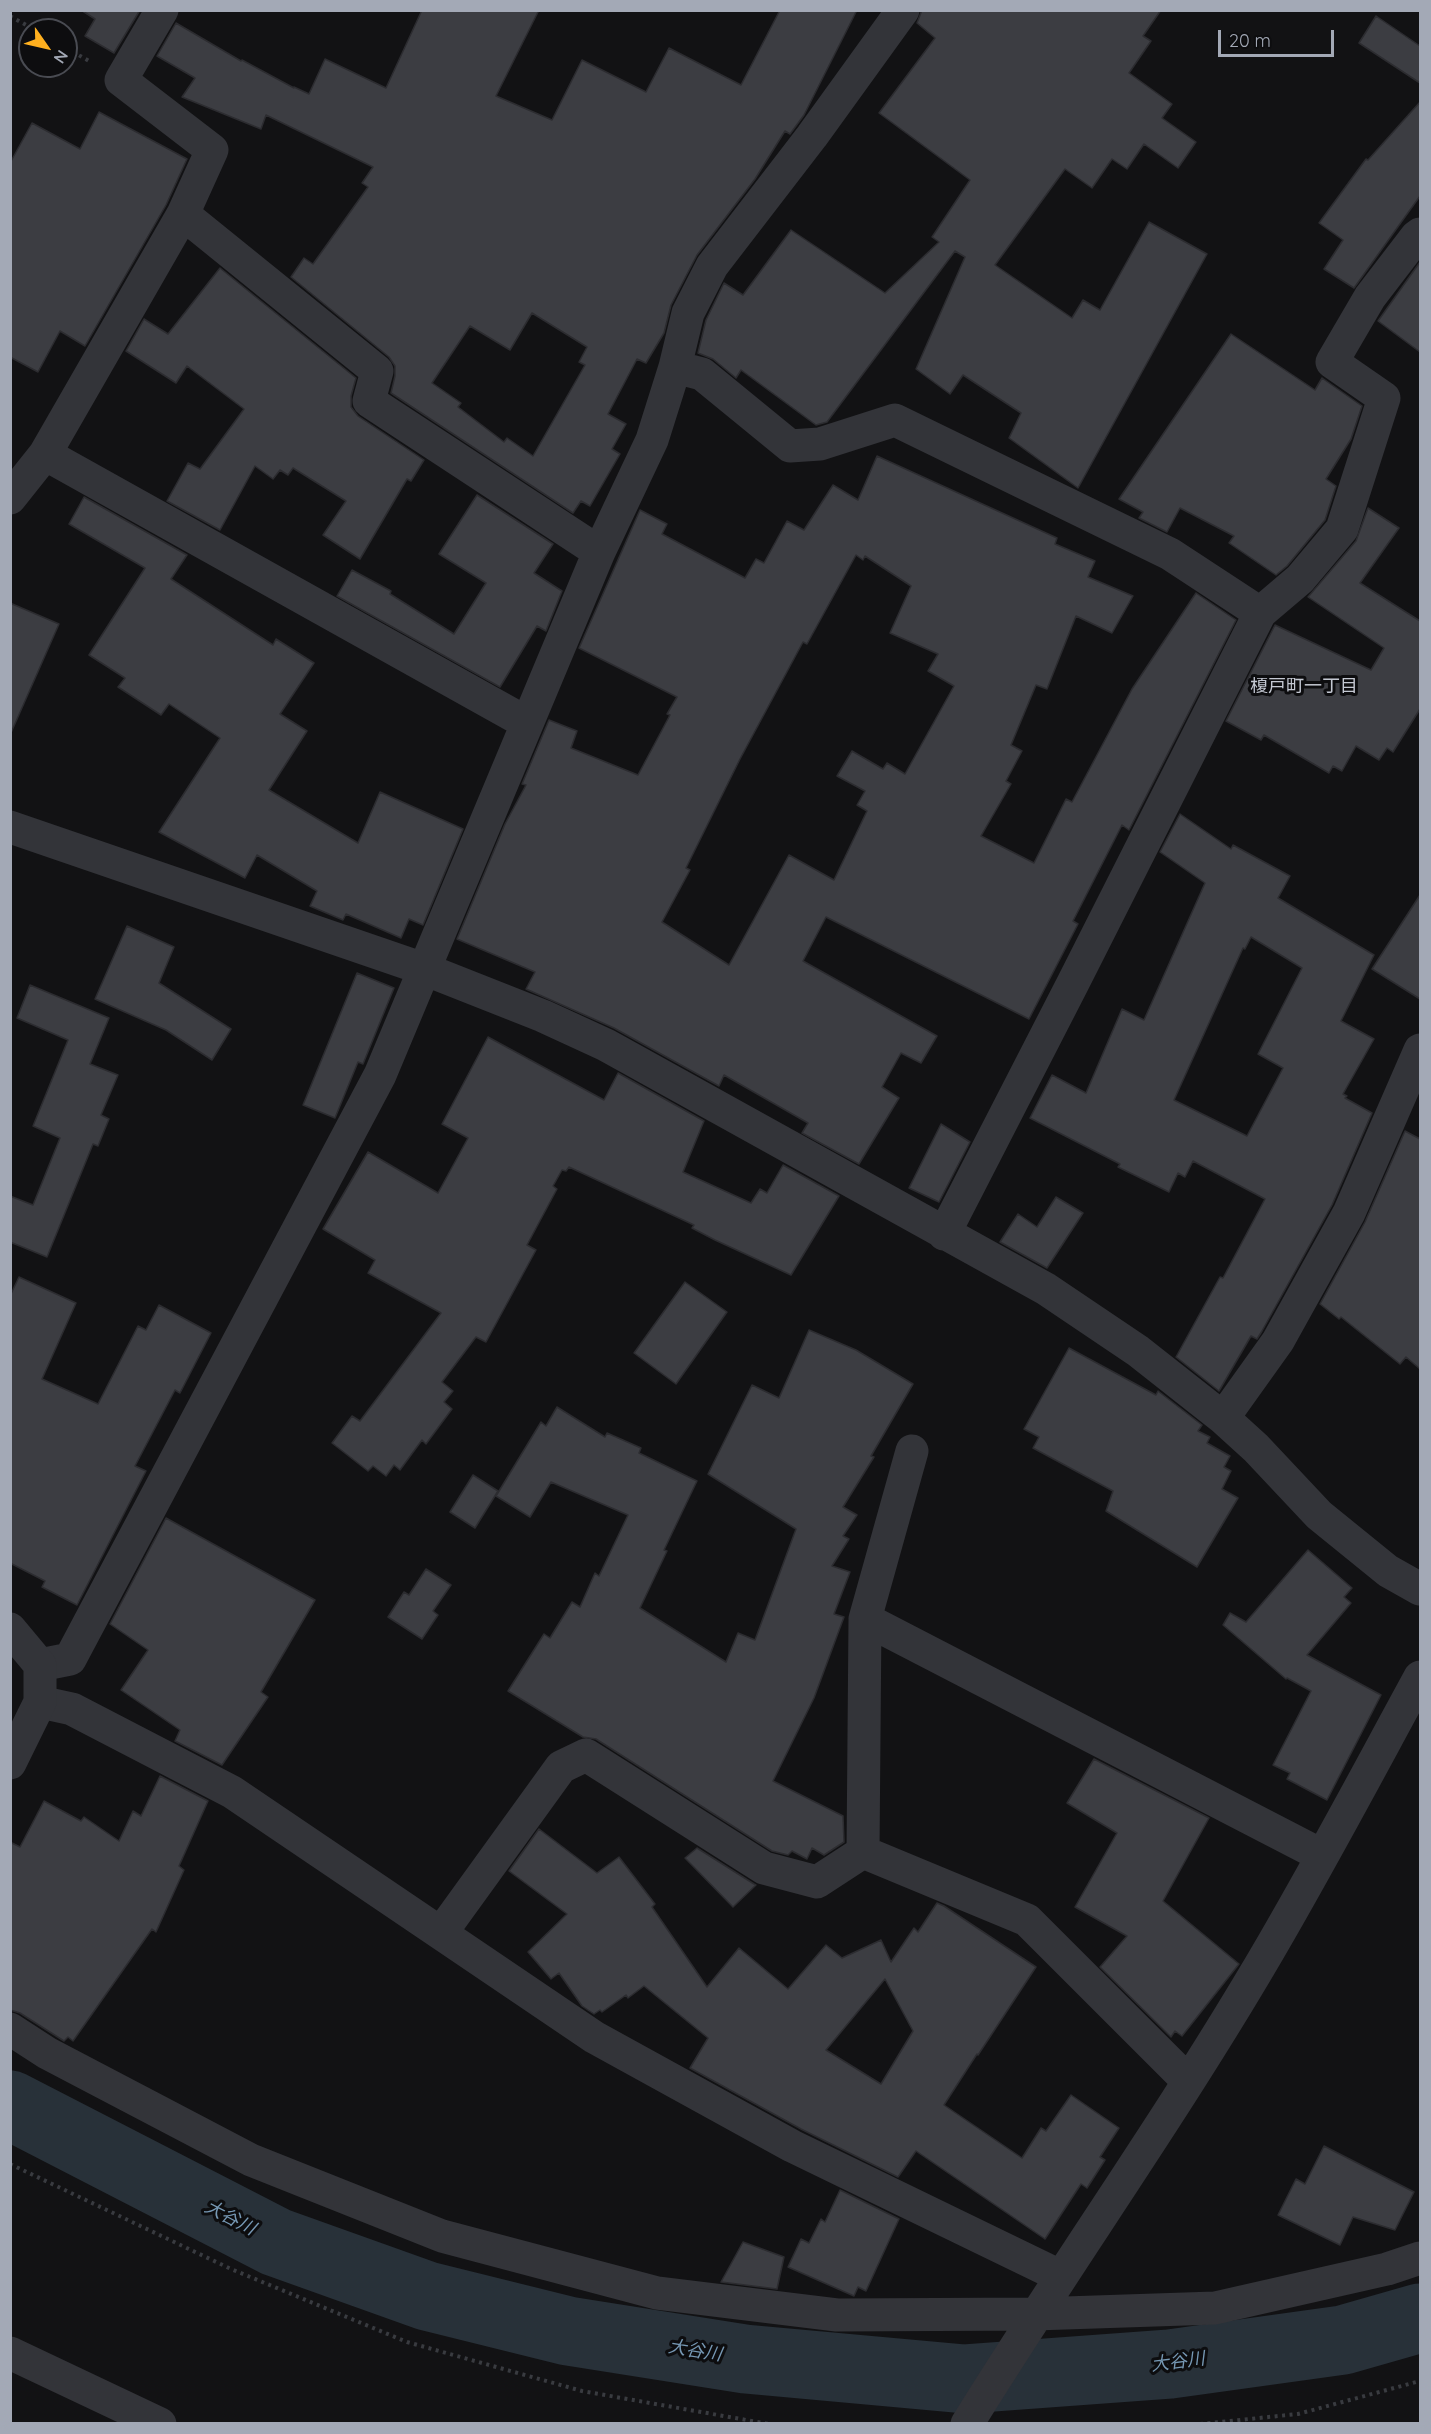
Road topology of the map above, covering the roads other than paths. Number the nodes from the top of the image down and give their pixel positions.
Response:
1 (162, 10) edge
2 (903, 10) edge
3 (183, 214) junction
4 (1420, 234) edge
5 (675, 367) junction
6 (45, 454) junction
7 (10, 498) edge
8 (599, 552) junction
9 (1260, 613) junction
10 (527, 723) junction
11 (10, 827) edge
12 (424, 969) junction
13 (1420, 1050) edge
14 (944, 1234) junction
15 (1223, 1418) junction
16 (912, 1451) dead end
17 (1420, 1589) edge
18 (865, 1619) junction
19 (10, 1629) edge
20 (40, 1665) junction
21 (1420, 1677) edge
22 (40, 1702) junction
23 (10, 1763) edge
24 (863, 1852) junction
25 (1322, 1855) junction
26 (441, 1933) junction
27 (10, 2029) edge
28 (1188, 2081) junction
29 (1420, 2259) edge
30 (1060, 2276) junction
31 (1031, 2320) junction
32 (10, 2352) edge
33 (160, 2424) edge
34 (967, 2424) edge

1 - 3 street
2 - 5 street
3 - 6 street
3 - 8 street
4 - 9 street
5 - 8 street
5 - 9 street
6 - 7 street
6 - 10 street
8 - 10 street
9 - 14 street
10 - 12 street
11 - 12 street
12 - 14 street
12 - 20 street
13 - 15 street
14 - 15 street
15 - 17 street
16 - 18 street
18 - 24 street
18 - 25 street
19 - 20 street
20 - 22 street
21 - 25 street
22 - 23 street
22 - 26 street
24 - 26 street
24 - 28 street
25 - 28 street
26 - 30 street
27 - 31 street
28 - 30 street
29 - 31 street
30 - 31 street
31 - 34 street
32 - 33 street

